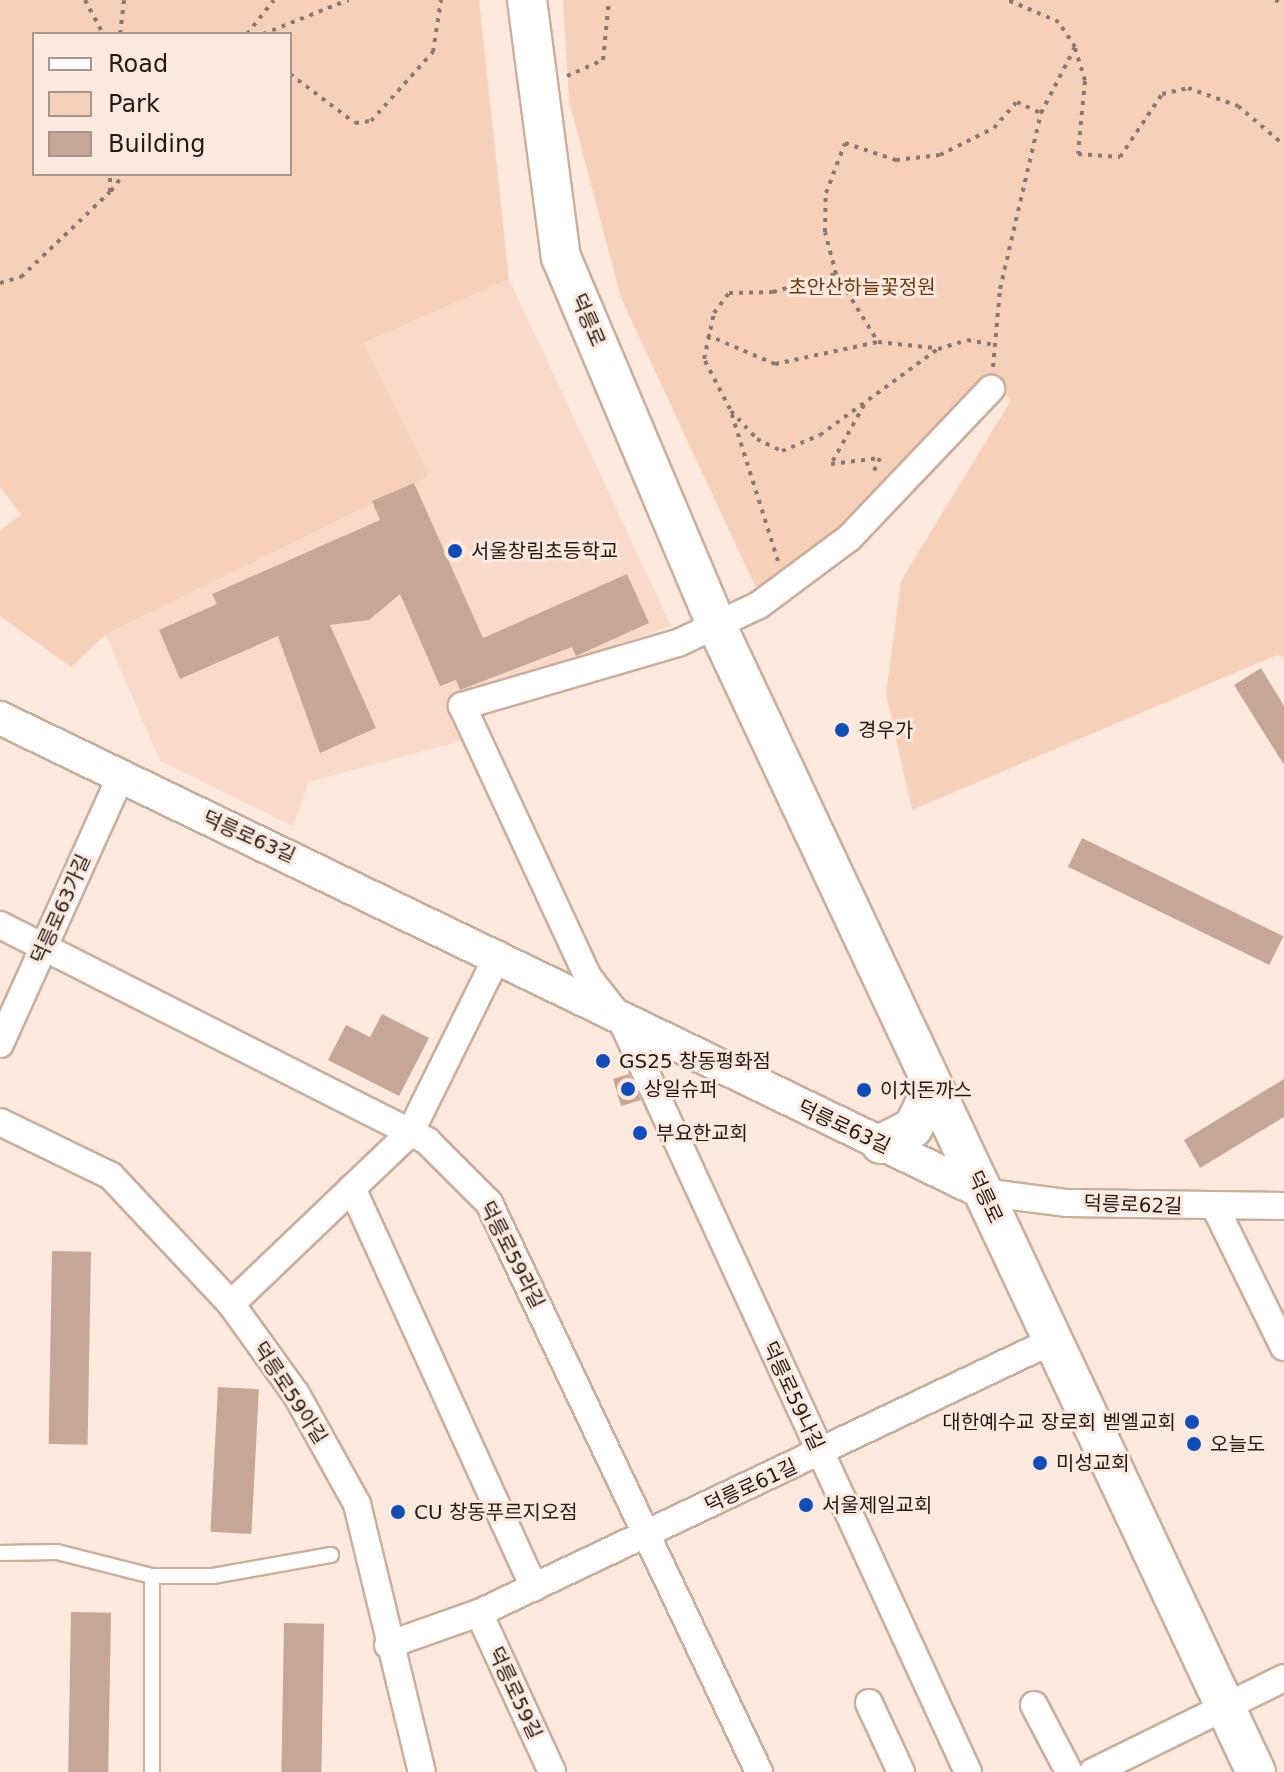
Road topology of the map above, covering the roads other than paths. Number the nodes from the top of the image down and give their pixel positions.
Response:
1 (527, 0) edge
2 (991, 389) road end
3 (715, 622) junction
4 (0, 718) edge
5 (122, 774) junction
6 (0, 925) edge
7 (44, 946) junction
8 (498, 955) junction
9 (621, 1019) junction
10 (0, 1044) edge
11 (933, 1087) junction
12 (0, 1122) edge
13 (410, 1133) junction
14 (881, 1144) junction
15 (352, 1188) junction
16 (982, 1192) junction
17 (1284, 1206) edge
18 (1215, 1207) junction
19 (231, 1304) junction
20 (1054, 1340) junction
21 (1284, 1347) edge
22 (820, 1454) junction
23 (648, 1534) junction
24 (0, 1553) edge
25 (331, 1555) dead end
26 (152, 1576) junction
27 (534, 1588) junction
28 (479, 1613) junction
29 (388, 1645) junction
30 (1284, 1678) edge
31 (869, 1703) dead end
32 (1034, 1705) dead end
33 (1227, 1709) junction
34 (152, 1772) edge
35 (422, 1772) edge
36 (552, 1772) edge
37 (759, 1772) edge
38 (901, 1772) edge
39 (968, 1772) edge
40 (1069, 1772) edge
41 (1093, 1772) edge
42 (1256, 1772) edge

1 - 3 main road, 덕릉로
2 - 3 street
3 - 9 street, 덕릉로63길
3 - 11 main road, 덕릉로
4 - 5 street, 덕릉로63길
5 - 7 street, 덕릉로63가길
5 - 8 street, 덕릉로63길
6 - 7 street, 덕릉로59라길
7 - 10 street, 덕릉로63가길
7 - 13 street, 덕릉로59라길
8 - 9 street, 덕릉로63길
8 - 13 street
9 - 14 street, 덕릉로63길
9 - 22 street, 덕릉로59나길
11 - 14 main road
11 - 16 main road, 덕릉로
12 - 19 street, 덕릉로59아길
13 - 15 street
13 - 23 street, 덕릉로59라길
14 - 16 street, 덕릉로63길
15 - 19 street
15 - 27 street
16 - 18 street, 덕릉로62길
16 - 20 main road, 덕릉로
17 - 18 street, 덕릉로62길
18 - 21 street
19 - 29 street, 덕릉로59아길
20 - 22 street, 덕릉로61길
20 - 33 main road, 덕릉로
22 - 23 street, 덕릉로61길
22 - 39 street, 덕릉로59나길
23 - 27 street, 덕릉로61길
23 - 37 street, 덕릉로59라길
24 - 26 lane
25 - 26 lane
26 - 34 lane
27 - 28 street, 덕릉로61길
28 - 29 street, 덕릉로61길
28 - 36 street, 덕릉로59길
29 - 35 street, 덕릉로59아길
30 - 33 street
31 - 38 street
32 - 40 street
33 - 41 street
33 - 42 main road, 덕릉로

